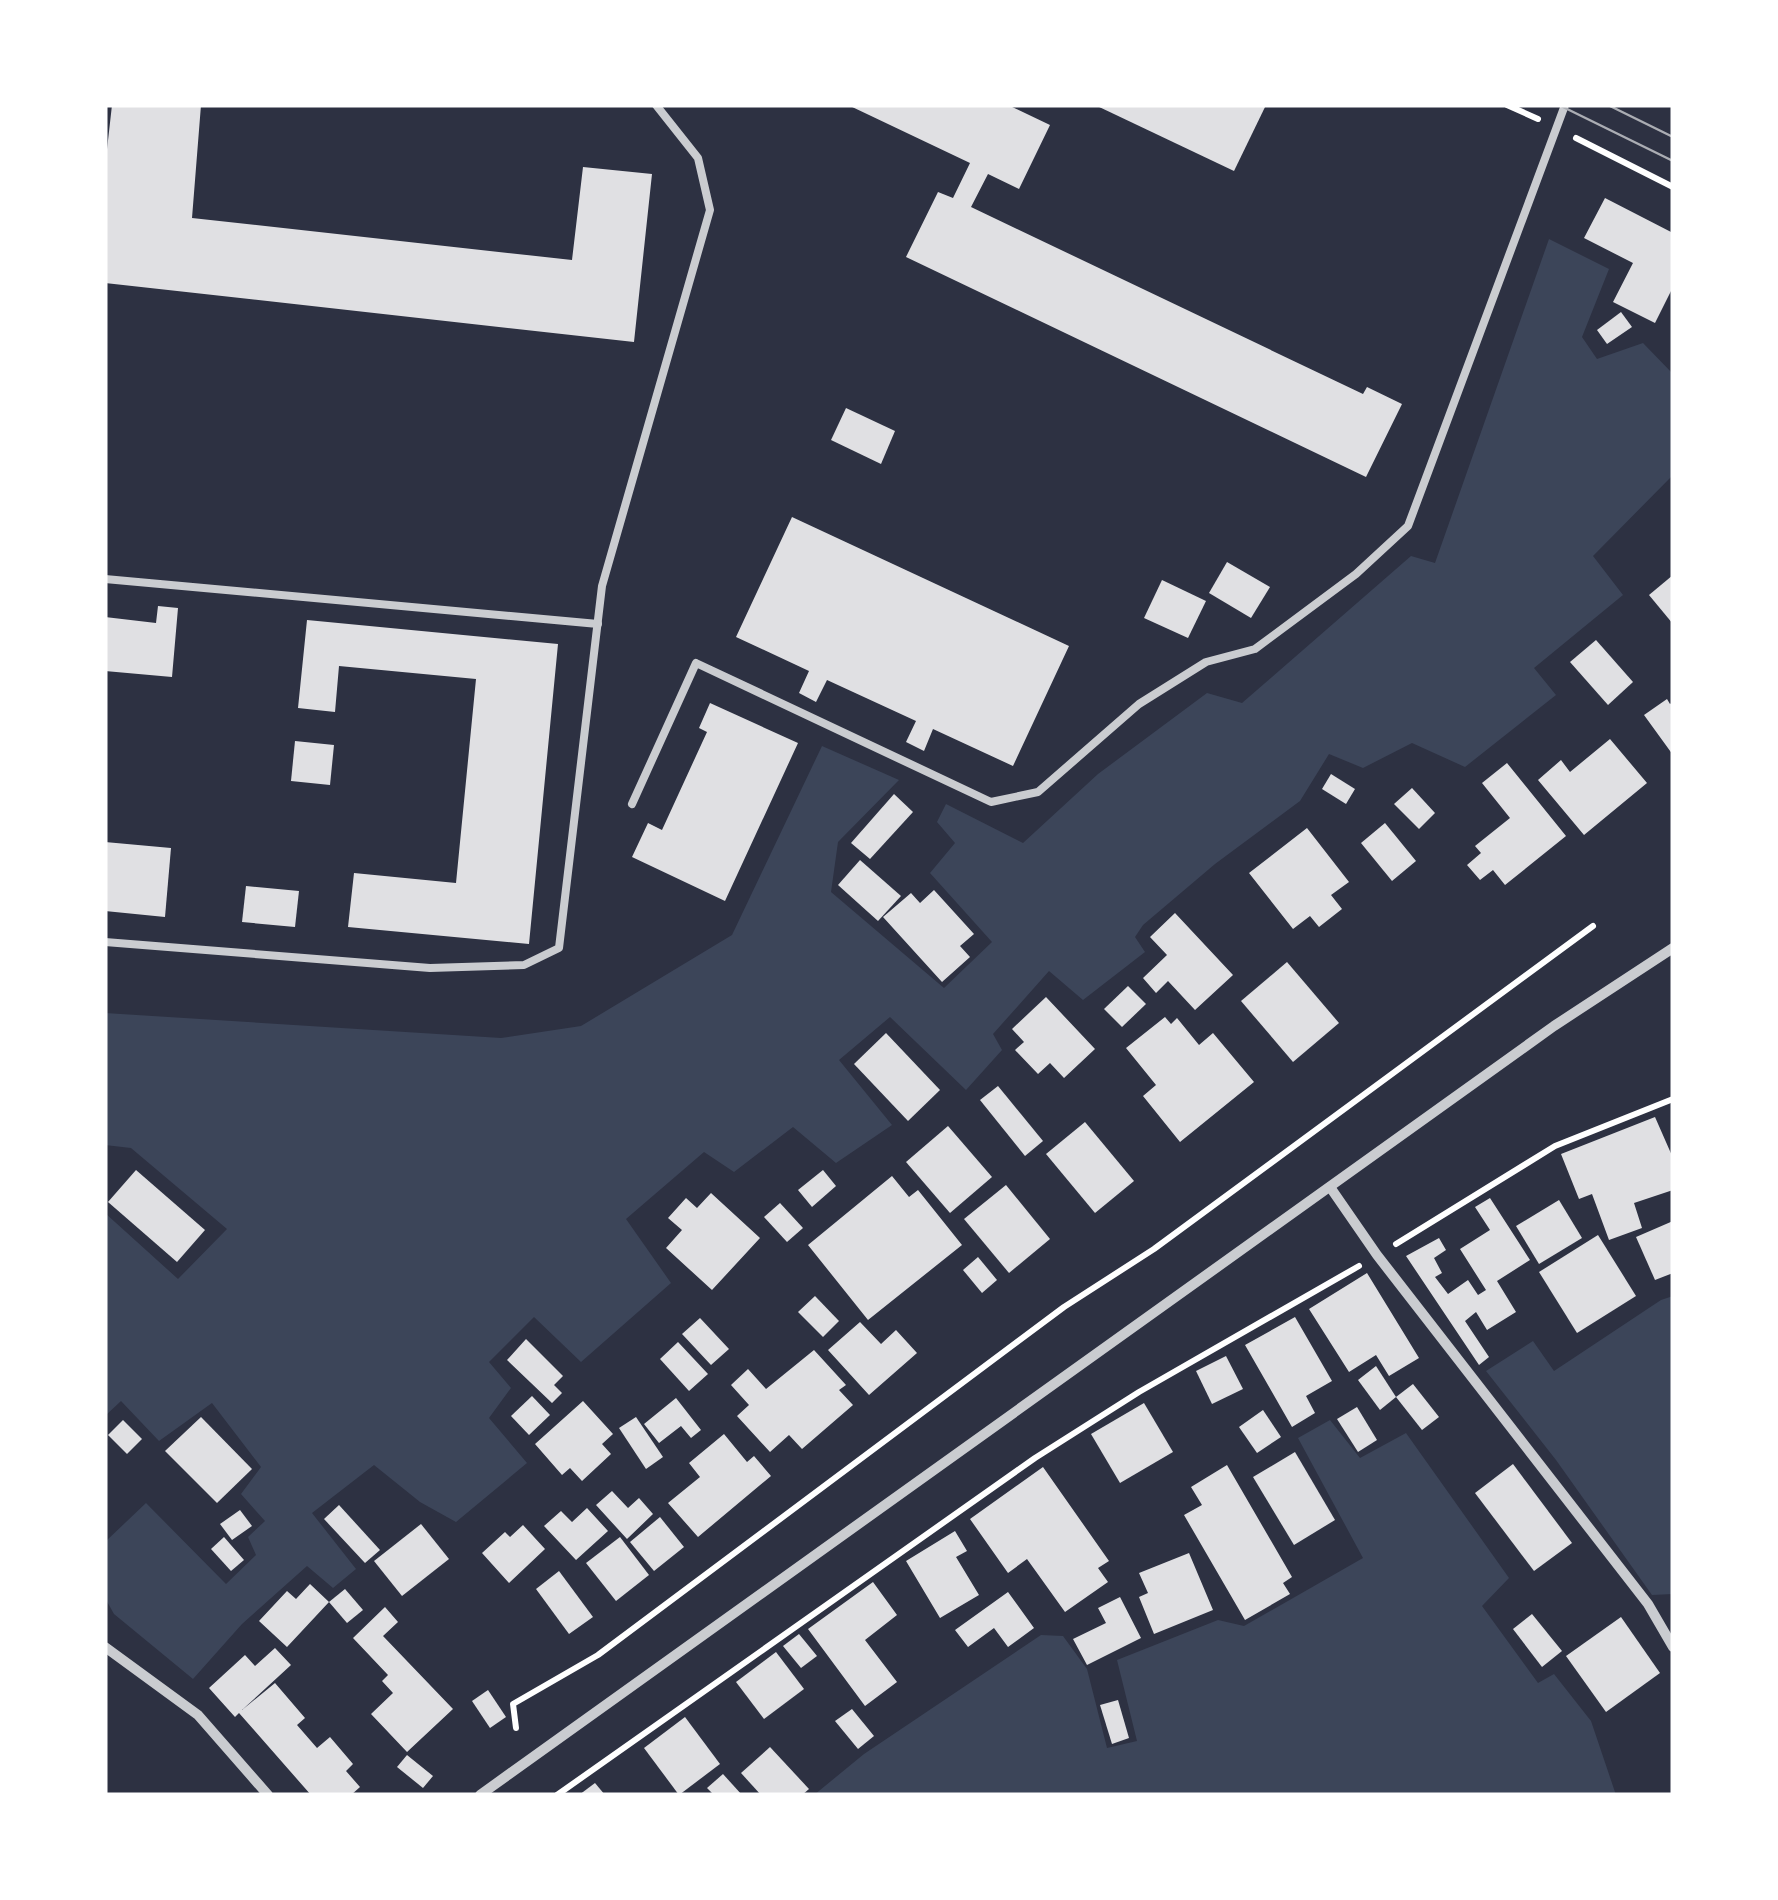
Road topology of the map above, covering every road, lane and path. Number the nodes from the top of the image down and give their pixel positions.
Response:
1 (656, 105) edge
2 (1507, 105) edge
3 (1566, 105) edge
4 (1555, 128) junction
5 (1673, 186) edge
6 (105, 579) edge
7 (598, 624) junction
8 (632, 804) dead end
9 (1592, 926) dead end
10 (105, 942) edge
11 (1673, 948) edge
12 (1673, 1100) edge
13 (1330, 1187) junction
14 (1377, 1255) junction
15 (105, 1647) edge
16 (1673, 1647) edge
17 (516, 1728) dead end
18 (268, 1795) edge
19 (480, 1795) edge
20 (557, 1795) edge

1 - 7 lane
2 - 4 path
3 - 4 lane
4 - 5 path
4 - 8 lane
6 - 7 lane
7 - 10 lane
9 - 17 path
11 - 13 street
12 - 14 path
13 - 14 street
13 - 19 street
14 - 16 street
14 - 20 path
15 - 18 street

